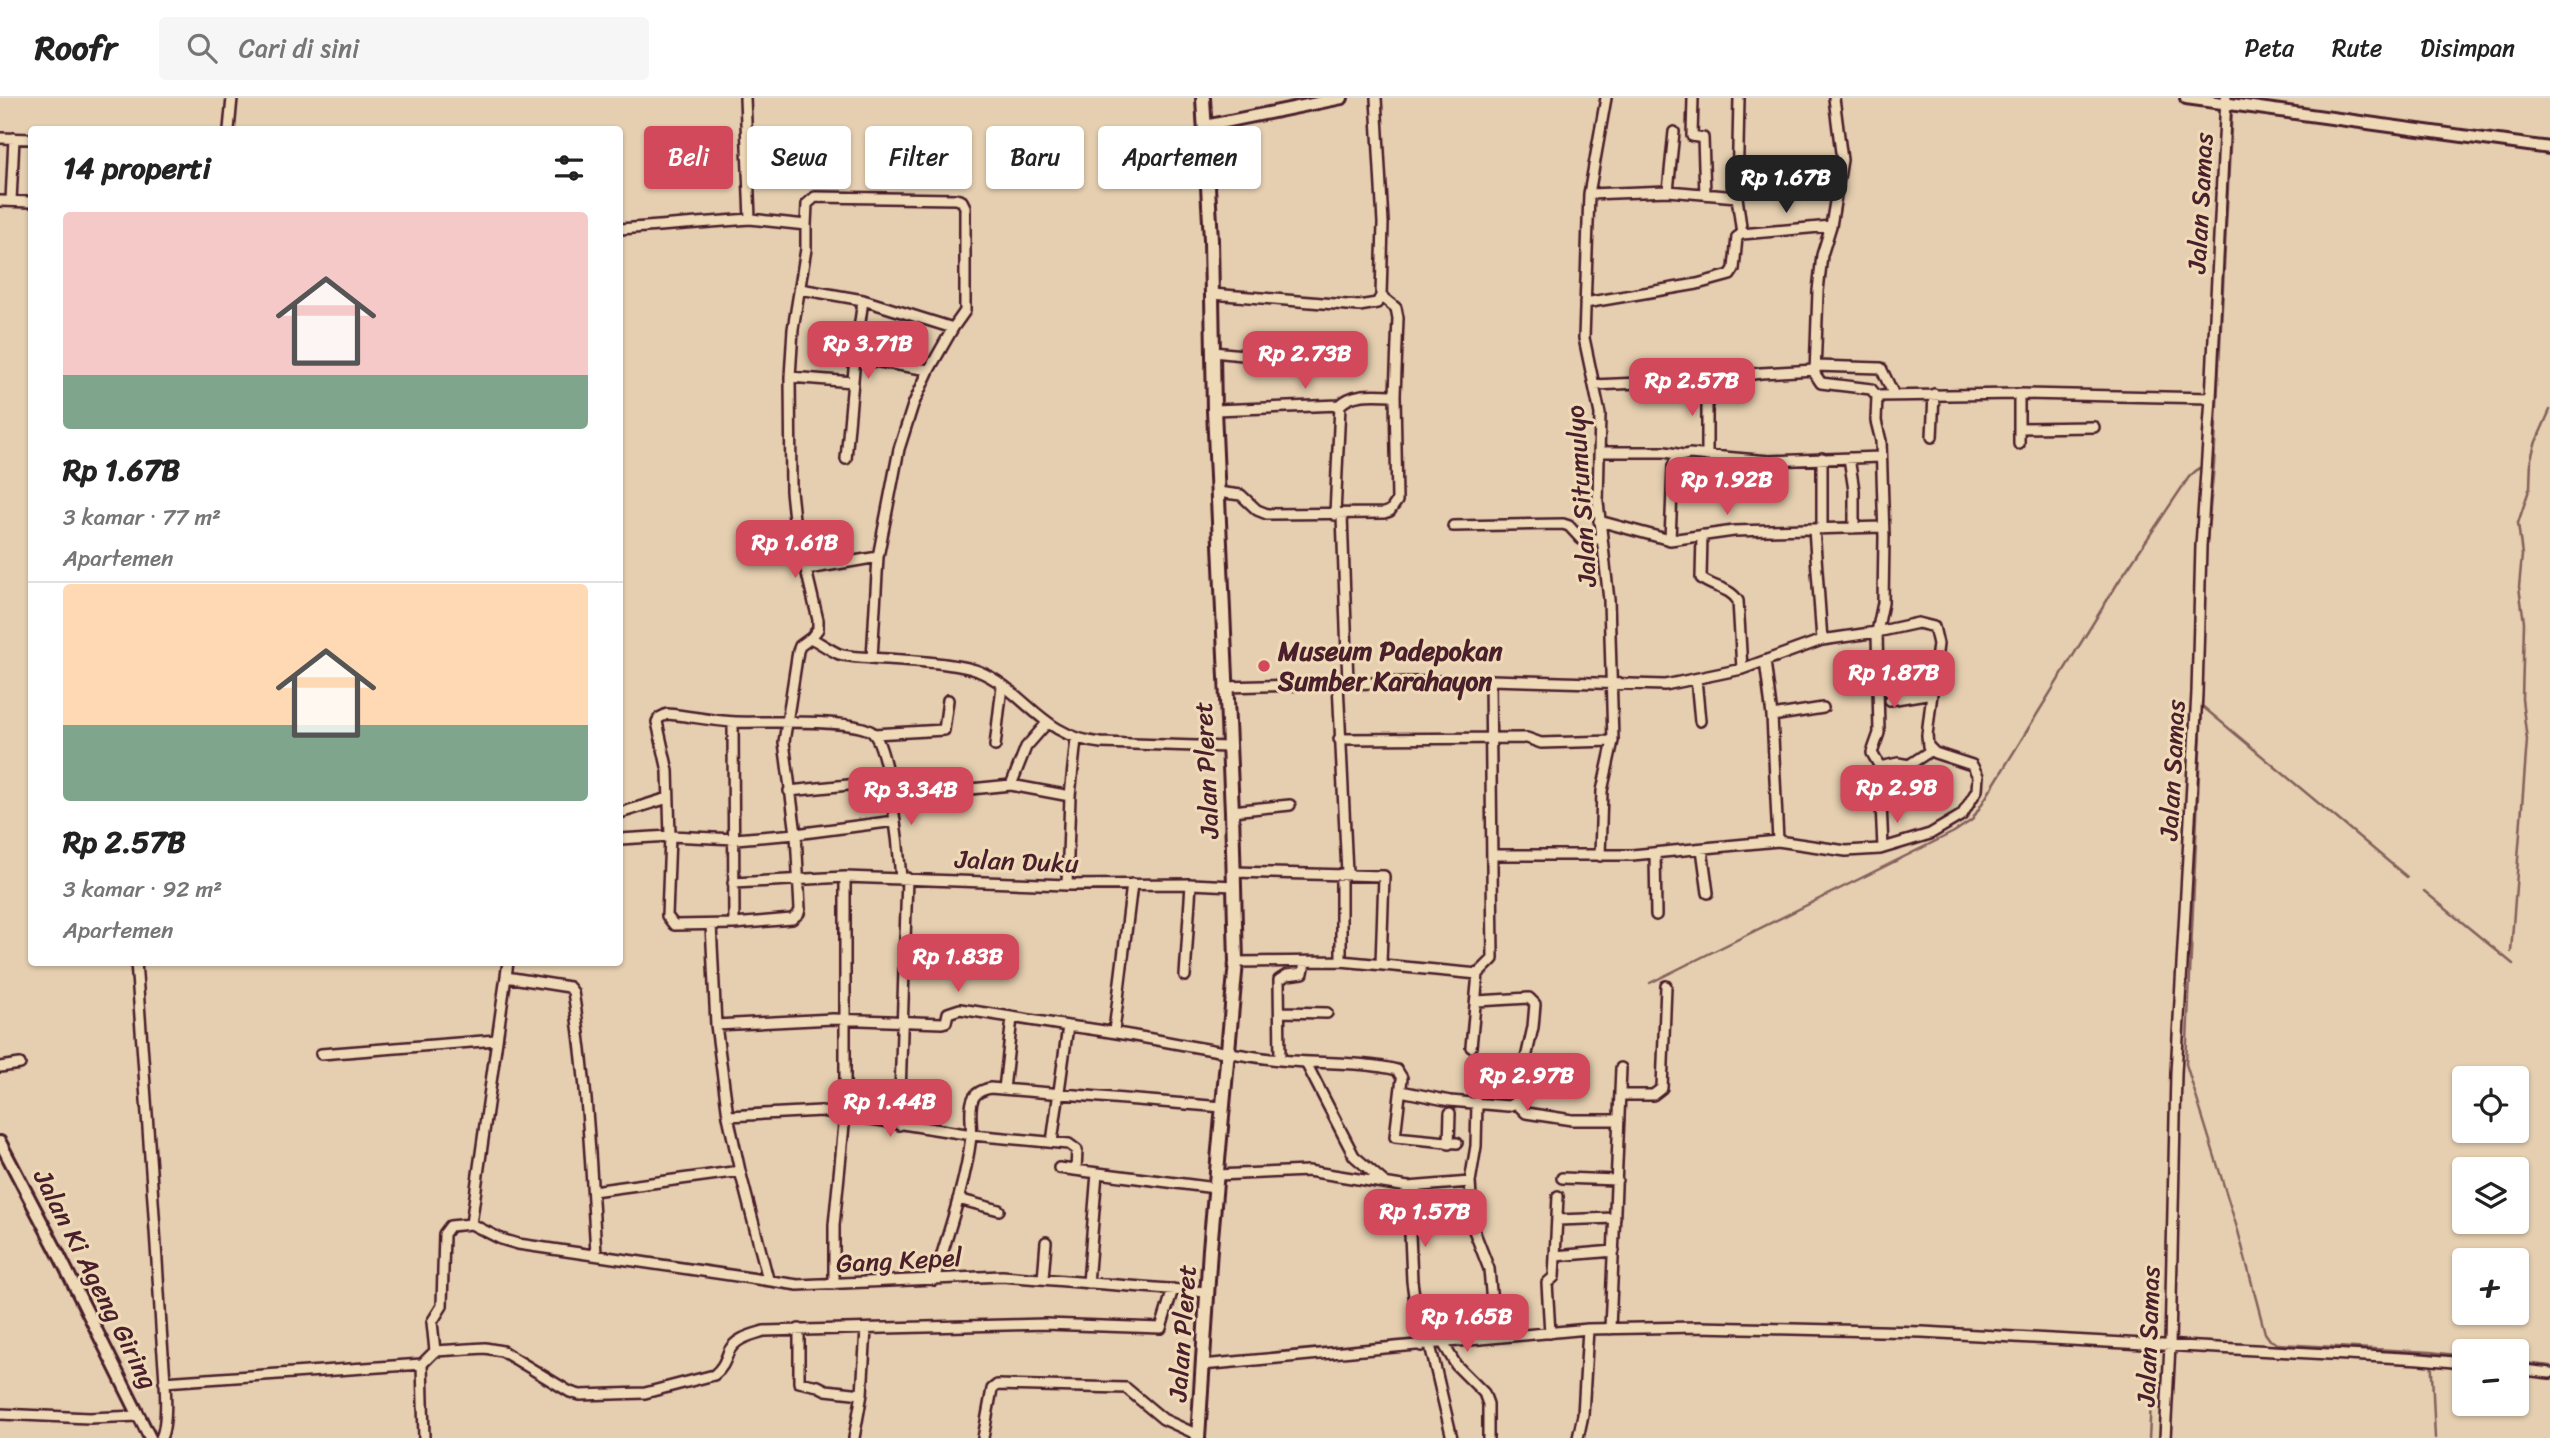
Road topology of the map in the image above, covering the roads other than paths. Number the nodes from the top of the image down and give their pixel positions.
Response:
1 (232, 98) edge
2 (745, 98) edge
3 (1203, 98) edge
4 (1342, 98) edge
5 (1376, 98) edge
6 (1606, 98) edge
7 (1693, 98) edge
8 (1740, 98) edge
9 (1834, 98) edge
10 (2186, 98) edge
11 (2231, 103) edge
12 (229, 126) edge
13 (1205, 126) joint
14 (1674, 132) dead end
15 (0, 138) edge
16 (14, 138) junction
17 (28, 139) edge
18 (2550, 148) edge
19 (1208, 189) edge
20 (1668, 191) junction
21 (1589, 194) junction
22 (1705, 194) junction
23 (1737, 197) junction
24 (0, 201) edge
25 (11, 201) junction
26 (28, 202) edge
27 (750, 219) junction
28 (806, 225) junction
29 (1831, 226) junction
30 (623, 229) edge
31 (1742, 234) junction
32 (800, 289) junction
33 (1212, 294) junction
34 (1381, 296) junction
35 (863, 300) junction
36 (1585, 303) junction
37 (953, 328) junction
38 (1213, 352) junction
39 (855, 358) junction
40 (1324, 363) dead end
41 (1815, 368) junction
42 (929, 370) junction
43 (790, 377) junction
44 (1707, 380) junction
45 (853, 382) junction
46 (1594, 385) junction
47 (1934, 394) junction
48 (2019, 394) junction
49 (1395, 395) junction
50 (1894, 395) junction
51 (1877, 396) junction
52 (2211, 398) junction
53 (1339, 405) junction
54 (1214, 410) junction
55 (2094, 427) dead end
56 (2019, 428) junction
57 (1932, 437) dead end
58 (2019, 444) dead end
59 (1601, 452) junction
60 (1683, 455) junction
61 (1707, 456) junction
62 (1880, 457) junction
63 (1822, 458) junction
64 (1849, 458) junction
65 (846, 459) dead end
66 (1217, 492) junction
67 (1339, 515) junction
68 (1599, 521) junction
69 (1453, 526) dead end
70 (1884, 527) junction
71 (1854, 528) junction
72 (1818, 529) junction
73 (1702, 535) junction
74 (1601, 539) junction
75 (1670, 540) junction
76 (878, 557) junction
77 (808, 569) junction
78 (1877, 632) junction
79 (811, 638) junction
80 (1822, 639) junction
81 (872, 658) junction
82 (1765, 661) junction
83 (1742, 668) junction
84 (1696, 679) junction
85 (1490, 680) junction
86 (1343, 683) junction
87 (1612, 684) junction
88 (1002, 686) junction
89 (1225, 687) junction
90 (1932, 693) junction
91 (948, 700) dead end
92 (1890, 700) dead end
93 (1823, 708) dead end
94 (1773, 716) junction
95 (1700, 721) dead end
96 (733, 722) junction
97 (785, 723) junction
98 (1047, 723) junction
99 (874, 734) junction
100 (1076, 739) junction
101 (1339, 739) junction
102 (1491, 739) junction
103 (1613, 741) junction
104 (995, 747) dead end
105 (1228, 747) junction
106 (1930, 751) junction
107 (888, 780) junction
108 (1011, 785) junction
109 (789, 791) junction
110 (1070, 796) junction
111 (891, 797) junction
112 (668, 798) junction
113 (1881, 803) dead end
114 (1290, 805) dead end
115 (1232, 811) junction
116 (623, 812) edge
117 (895, 821) junction
118 (796, 834) junction
119 (670, 836) junction
120 (623, 839) edge
121 (734, 839) junction
122 (1778, 841) junction
123 (1883, 848) junction
124 (1702, 849) junction
125 (1655, 853) junction
126 (1492, 855) junction
127 (1600, 856) junction
128 (1234, 872) junction
129 (1344, 873) junction
130 (845, 877) junction
131 (904, 878) junction
132 (799, 879) junction
133 (733, 883) junction
134 (1132, 884) junction
135 (1191, 884) junction
136 (1067, 885) junction
137 (1234, 886) junction
138 (1708, 893) dead end
139 (1656, 915) dead end
140 (734, 924) junction
141 (711, 925) junction
142 (1341, 961) junction
143 (1236, 962) junction
144 (1305, 962) junction
145 (1381, 964) junction
146 (136, 966) edge
147 (507, 966) edge
148 (1478, 974) junction
149 (1185, 976) dead end
150 (506, 977) junction
151 (1666, 986) dead end
152 (1477, 1000) junction
153 (1280, 1012) junction
154 (1327, 1013) dead end
155 (1012, 1018) junction
156 (845, 1020) junction
157 (903, 1023) junction
158 (716, 1025) junction
159 (1068, 1026) junction
160 (1114, 1031) junction
161 (496, 1040) junction
162 (1471, 1047) dead end
163 (1227, 1053) junction
164 (321, 1054) dead end
165 (1280, 1060) junction
166 (1306, 1063) junction
167 (20, 1064) dead end
168 (0, 1067) edge
169 (1621, 1068) dead end
170 (1004, 1088) junction
171 (1401, 1091) junction
172 (1059, 1093) junction
173 (1620, 1095) junction
174 (1477, 1102) junction
175 (1516, 1103) junction
176 (1223, 1107) junction
177 (1450, 1113) dead end
178 (845, 1115) junction
179 (728, 1116) junction
180 (1619, 1119) junction
181 (898, 1125) junction
182 (972, 1135) junction
183 (0, 1142) edge
184 (1052, 1142) junction
185 (1059, 1168) dead end
186 (1076, 1170) junction
187 (740, 1171) junction
188 (1097, 1173) junction
189 (1562, 1178) dead end
190 (1617, 1180) junction
191 (1216, 1182) junction
192 (1470, 1182) junction
193 (1388, 1185) junction
194 (1408, 1187) junction
195 (593, 1191) junction
196 (1558, 1196) dead end
197 (958, 1199) junction
198 (999, 1210) dead end
199 (1615, 1218) junction
200 (1557, 1220) junction
201 (471, 1224) junction
202 (1046, 1242) dead end
203 (1614, 1251) junction
204 (596, 1254) junction
205 (1555, 1256) junction
206 (768, 1279) junction
207 (1043, 1279) junction
208 (934, 1280) junction
209 (1088, 1283) junction
210 (834, 1284) junction
211 (1173, 1289) junction
212 (1207, 1292) junction
213 (799, 1329) junction
214 (866, 1329) junction
215 (1588, 1329) junction
216 (1610, 1329) junction
217 (1550, 1332) junction
218 (1495, 1337) junction
219 (1443, 1343) junction
220 (1425, 1345) junction
221 (2170, 1346) junction
222 (435, 1351) junction
223 (2452, 1361) edge
224 (422, 1364) junction
225 (1202, 1365) junction
226 (2529, 1371) edge
227 (2550, 1373) edge
228 (164, 1381) junction
229 (862, 1394) junction
230 (0, 1414) edge
231 (139, 1416) junction
232 (1198, 1437) edge
233 (150, 1438) edge
234 (160, 1438) edge
235 (424, 1438) edge
236 (854, 1438) edge
237 (983, 1438) edge
238 (1452, 1438) edge
239 (1488, 1438) edge
240 (1578, 1438) edge
241 (2165, 1438) edge

1 - 12 street
2 - 27 street
3 - 13 main road, Jalan Pleret
4 - 13 street
5 - 34 street
6 - 21 street, Jalan Situmulyo
7 - 22 street
8 - 23 street
9 - 29 street
10 - 11 street
11 - 18 street
11 - 52 street, Jalan Samas
14 - 20 street
15 - 16 street
16 - 17 street
16 - 25 street
19 - 33 main road, Jalan Pleret
20 - 21 street
20 - 22 street
21 - 36 street, Jalan Situmulyo
22 - 23 street
23 - 31 street
24 - 25 street
25 - 26 street
27 - 28 street
27 - 30 street
28 - 32 street
28 - 37 street
29 - 31 street
29 - 41 street
31 - 36 street
32 - 35 street
32 - 43 street
33 - 34 street
33 - 38 main road, Jalan Pleret
34 - 49 street
35 - 37 street
35 - 39 street
36 - 46 street, Jalan Situmulyo
37 - 42 street
38 - 40 street
38 - 54 main road, Jalan Pleret
39 - 42 street
39 - 45 street
41 - 44 street
41 - 50 street
41 - 51 street
42 - 76 street
43 - 45 street
43 - 77 street
44 - 46 street
44 - 61 street
45 - 65 street
46 - 59 street, Jalan Situmulyo
47 - 48 street
47 - 50 street
47 - 57 street
48 - 52 street
48 - 56 street
49 - 53 street
49 - 67 street
50 - 51 street
51 - 62 street
52 - 221 street, Jalan Samas
53 - 54 street
53 - 67 street
54 - 66 main road, Jalan Pleret
55 - 56 street
56 - 58 street
59 - 60 street
59 - 68 street, Jalan Situmulyo
60 - 61 street
60 - 75 street
61 - 63 street
62 - 64 street
62 - 70 street
63 - 64 street
63 - 72 street
64 - 71 street
66 - 67 street
66 - 89 main road, Jalan Pleret
67 - 86 street
68 - 74 street, Jalan Situmulyo
68 - 75 street
69 - 74 street
70 - 71 street
70 - 78 street
71 - 72 street
72 - 73 street
72 - 80 street
73 - 75 street
73 - 83 street
74 - 87 street, Jalan Situmulyo
76 - 77 street
76 - 81 street
77 - 79 street
78 - 80 street
78 - 90 street
78 - 106 street
79 - 81 street
79 - 97 street
80 - 82 street
81 - 88 street
82 - 83 street
82 - 94 street
83 - 84 street
84 - 87 street
84 - 95 street
85 - 86 street
85 - 87 street
85 - 102 street
86 - 89 street
86 - 101 street
87 - 103 street, Jalan Situmulyo
88 - 98 street
88 - 104 street
89 - 105 main road, Jalan Pleret
90 - 92 street
90 - 106 street
91 - 99 street
93 - 94 street
94 - 122 street
96 - 97 street
96 - 112 street
96 - 121 street
97 - 99 street
97 - 109 street
98 - 100 street
98 - 108 street
99 - 107 street
100 - 105 street
100 - 110 street
101 - 102 street
101 - 129 street
102 - 103 street
102 - 126 street
103 - 127 street, Jalan Situmulyo
105 - 115 main road, Jalan Pleret
106 - 123 street
107 - 109 street
107 - 111 street
108 - 110 street
108 - 111 street
109 - 118 street
110 - 136 street
111 - 117 street
112 - 116 street
112 - 119 street
113 - 123 street
114 - 115 street
115 - 128 main road, Jalan Pleret
117 - 118 street
117 - 131 street
118 - 121 street
118 - 132 street
119 - 120 street
119 - 121 street
119 - 141 street
121 - 133 street
122 - 123 street
122 - 124 street
124 - 125 street
124 - 138 street
125 - 127 street
125 - 139 street
126 - 127 street
126 - 148 street
128 - 129 street
128 - 137 main road, Jalan Pleret
129 - 142 street
129 - 145 street
130 - 131 street, Jalan Duku
130 - 132 street, Jalan Duku
130 - 156 street
131 - 136 street, Jalan Duku
131 - 157 street
132 - 133 street, Jalan Duku
132 - 140 street
133 - 140 street
134 - 135 street, Jalan Duku
134 - 136 street, Jalan Duku
134 - 160 street
135 - 137 street, Jalan Duku
135 - 149 street
137 - 143 main road, Jalan Pleret
140 - 141 street
141 - 158 street
142 - 144 street
142 - 145 street
143 - 144 street
143 - 163 main road, Jalan Pleret
144 - 153 street
145 - 148 street
146 - 228 street
147 - 150 street
148 - 152 street
150 - 161 street
150 - 195 street
151 - 173 street
152 - 162 street
152 - 175 street
153 - 154 street
153 - 165 street
155 - 157 street
155 - 159 street
155 - 170 street
156 - 157 street
156 - 158 street
156 - 178 street
157 - 181 street
158 - 179 street
159 - 160 street
159 - 172 street
160 - 163 street
161 - 164 street
161 - 201 street
163 - 165 street
163 - 176 main road, Jalan Pleret
165 - 166 street
166 - 171 street
166 - 193 street
167 - 168 street
169 - 173 street
170 - 172 street
170 - 182 street
171 - 174 street
171 - 177 street
172 - 176 street
172 - 184 street
173 - 180 street
174 - 175 street
174 - 192 street
175 - 180 street
176 - 191 main road, Jalan Pleret
178 - 179 street
178 - 181 street
178 - 210 street
179 - 187 street
180 - 190 street
181 - 182 street
182 - 184 street
182 - 197 street
183 - 231 street, Jalan Ki Ageng Giring
184 - 186 street
185 - 186 street
186 - 188 street
187 - 195 street
187 - 206 street
188 - 191 street
188 - 209 street
189 - 190 street
190 - 199 street
191 - 193 street
191 - 212 main road, Jalan Pleret
192 - 194 street
192 - 218 street
193 - 194 street
194 - 220 street
195 - 204 street
196 - 200 street
197 - 198 street
197 - 208 street
199 - 200 street
199 - 203 street
200 - 205 street
201 - 204 street, Gang Kepel
201 - 222 street
202 - 207 street
203 - 205 street
203 - 216 street
204 - 206 street, Gang Kepel
205 - 217 street
206 - 210 street, Gang Kepel
207 - 208 street, Gang Kepel
207 - 209 street, Gang Kepel
208 - 210 street, Gang Kepel
209 - 211 street, Gang Kepel
211 - 212 street, Gang Kepel
211 - 214 street
212 - 225 main road, Jalan Pleret
213 - 214 street
213 - 222 street
213 - 229 street
214 - 229 street
215 - 216 street
215 - 217 street
215 - 240 street
216 - 221 street
217 - 218 street
218 - 219 street
219 - 220 street
219 - 239 street
220 - 225 street
220 - 238 street
221 - 223 street
221 - 241 street, Jalan Samas
222 - 224 street
224 - 228 street
224 - 235 street
225 - 232 main road, Jalan Pleret
226 - 227 street
228 - 234 street
229 - 236 street
230 - 231 street
231 - 233 street, Jalan Ki Ageng Giring
232 - 237 street

